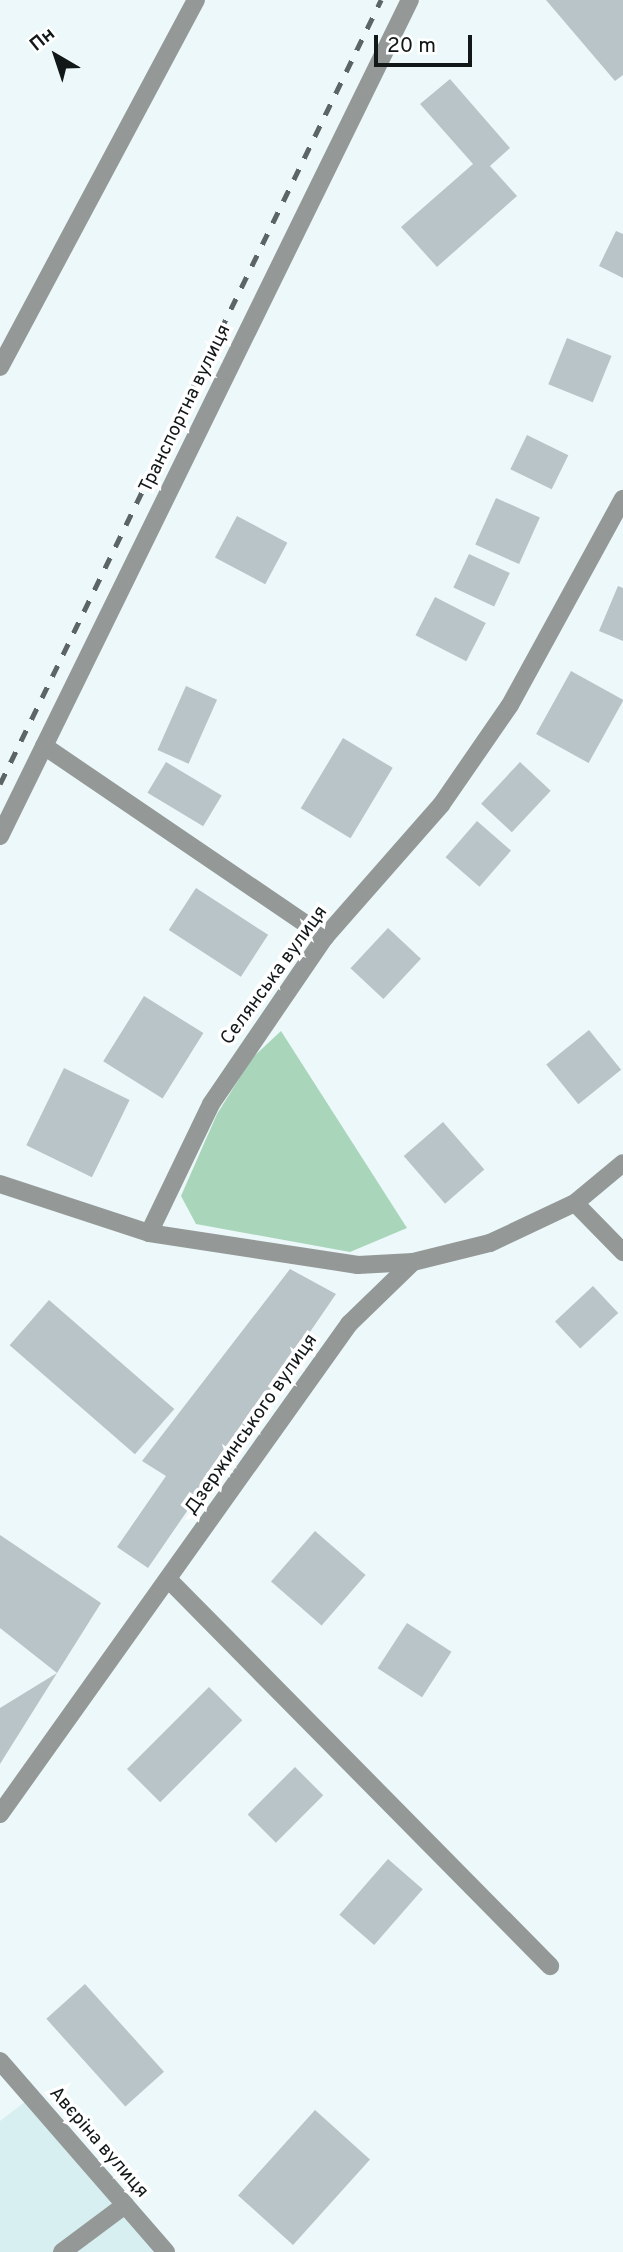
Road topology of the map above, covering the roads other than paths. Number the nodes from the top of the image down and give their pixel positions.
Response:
1 (196, 0) edge
2 (410, 0) edge
3 (0, 367) edge
4 (623, 499) edge
5 (44, 746) junction
6 (0, 836) edge
7 (325, 937) junction
8 (623, 1163) edge
9 (0, 1184) edge
10 (575, 1203) junction
11 (149, 1233) junction
12 (623, 1252) edge
13 (413, 1262) junction
14 (168, 1580) junction
15 (0, 1814) edge
16 (550, 1966) dead end
17 (0, 2061) edge
18 (125, 2205) junction
19 (62, 2252) edge
20 (166, 2252) edge

1 - 3 street
2 - 5 street, Транспортна вулиця
4 - 7 street, Селянська вулиця
5 - 6 street, Транспортна вулиця
5 - 7 street
7 - 11 street, Селянська вулиця
8 - 10 street
9 - 11 street
10 - 12 street
10 - 13 street
11 - 13 street
13 - 14 street, Дзержинського вулиця
14 - 15 street, Дзержинського вулиця
14 - 16 street
17 - 18 street, Авєріна вулиця
18 - 19 street
18 - 20 street, Авєріна вулиця

